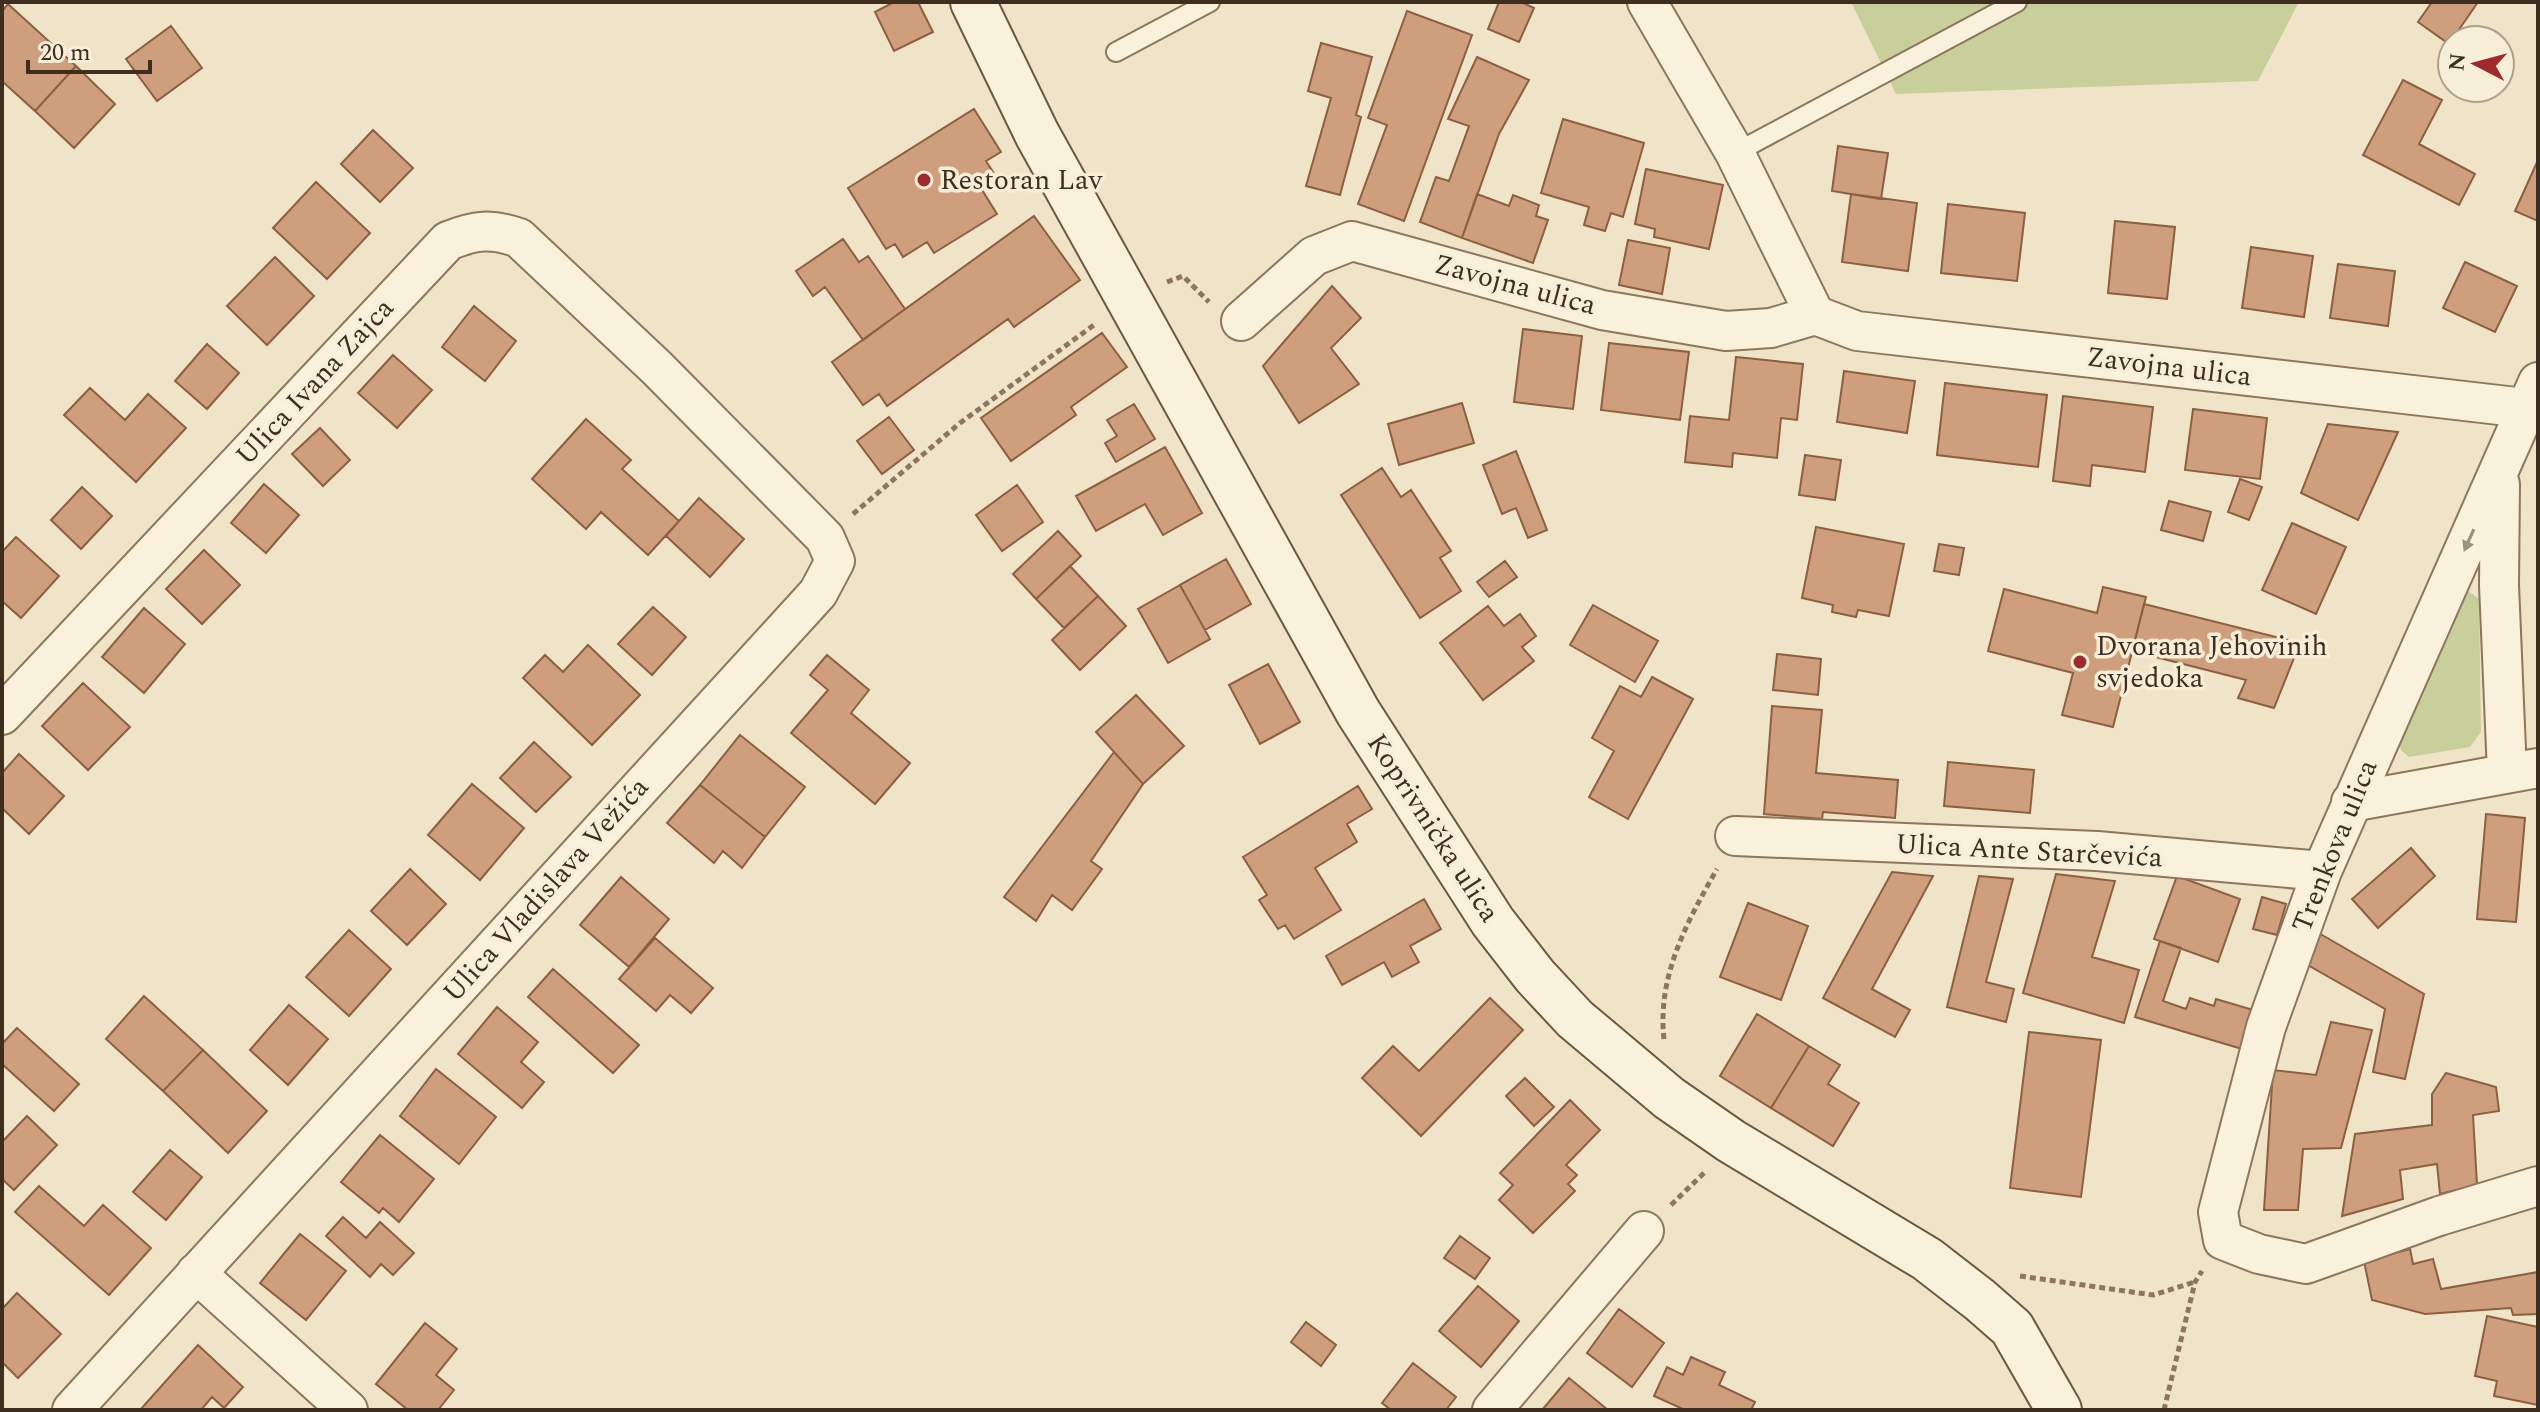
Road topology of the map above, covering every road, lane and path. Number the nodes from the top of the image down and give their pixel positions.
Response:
1 (957, 2) edge
2 (973, 2) edge
3 (1210, 2) edge
4 (1647, 2) edge
5 (2017, 2) edge
6 (1116, 52) dead end
7 (1005, 71) junction
8 (1735, 153) junction
9 (1159, 286) dead end
10 (1815, 315) junction
11 (1101, 321) dead end
12 (1241, 321) joint
13 (2532, 395) edge
14 (2501, 468) junction
15 (825, 538) junction
16 (2, 715) edge
17 (2522, 770) edge
18 (2351, 802) junction
19 (1735, 836) joint
20 (2322, 871) junction
21 (1666, 1051) dead end
22 (1715, 1163) dead end
23 (2538, 1186) edge
24 (1644, 1231) joint
25 (2223, 1240) junction
26 (196, 1273) junction
27 (1955, 1278) junction
28 (2195, 1282) junction
29 (72, 1410) edge
30 (348, 1410) edge
31 (1492, 1410) edge
32 (2059, 1410) edge
33 (2164, 1410) edge

1 - 7 main road, Koprivnička ulica
2 - 7 main road, Koprivnička ulica
3 - 6 lane
4 - 8 street
5 - 8 lane
7 - 27 main road, Koprivnička ulica
8 - 10 street
9 - 12 path
10 - 12 street, Zavojna ulica
10 - 13 street, Zavojna ulica
11 - 15 path
13 - 14 street, Trenkova ulica
14 - 17 street, Trenkova ulica
14 -> 18 street, Trenkova ulica
15 - 16 street, Ulica Ivana Zajca
15 - 26 street, Ulica Vladislava Vežića
17 - 18 street
18 - 20 street, Trenkova ulica
19 - 20 street, Ulica Ante Starčevića
19 - 21 path
20 - 25 street, Trenkova ulica
22 - 24 path
23 - 25 street
24 - 31 street
25 - 28 path
26 - 29 street, Ulica Vladislava Vežića
26 - 30 street
27 - 28 path
27 - 32 main road, Koprivnička ulica
28 - 33 path

